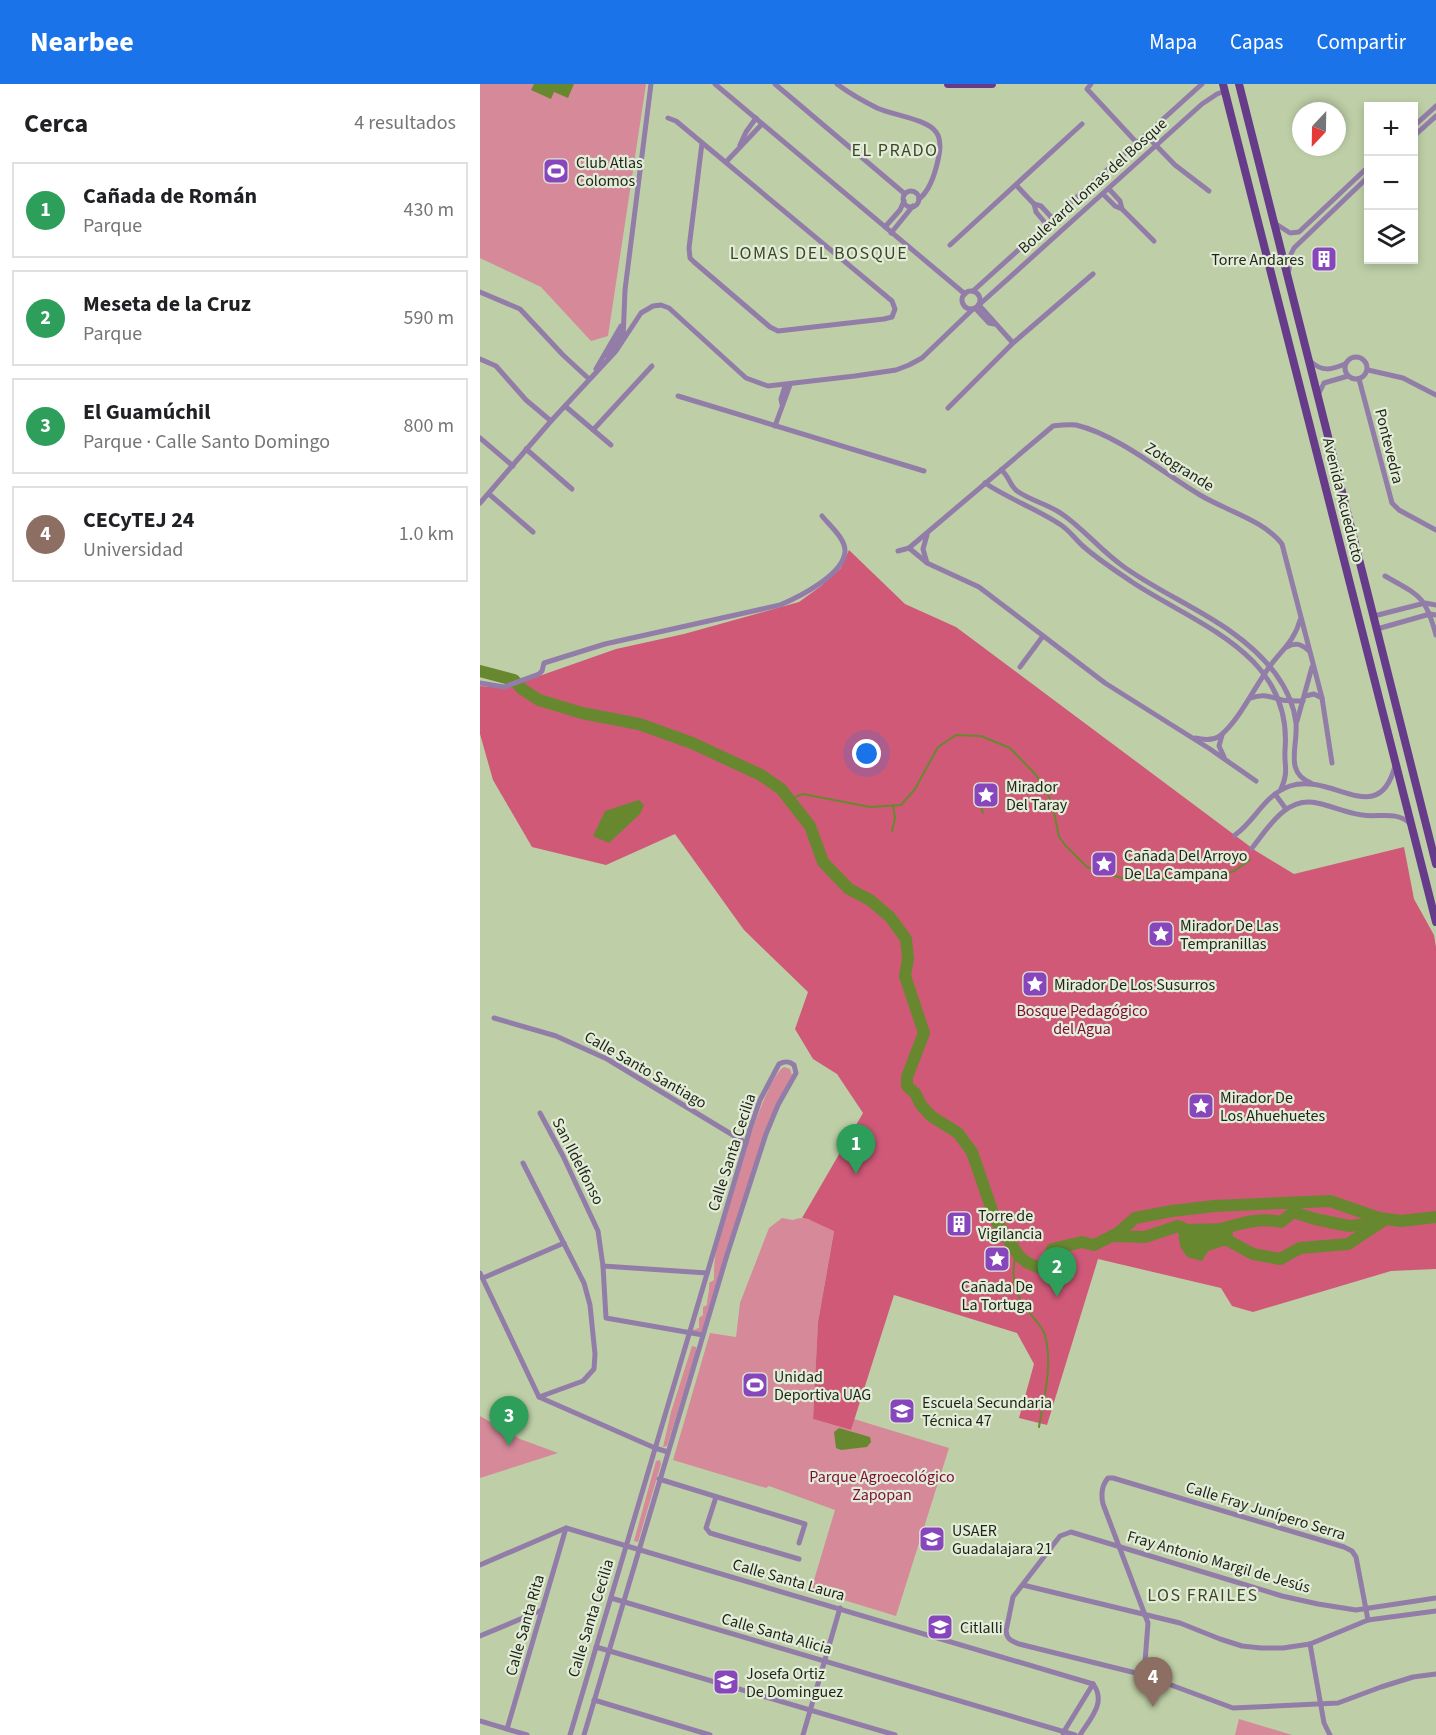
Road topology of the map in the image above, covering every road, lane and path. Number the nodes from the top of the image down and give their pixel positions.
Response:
1 (651, 84) edge
2 (715, 84) edge
3 (775, 84) edge
4 (837, 84) edge
5 (948, 84) edge
6 (979, 84) edge
7 (993, 84) edge
8 (1091, 84) edge
9 (1202, 84) edge
10 (1239, 84) edge
11 (1226, 89) edge
12 (1436, 106) edge
13 (1436, 116) edge
14 (668, 118) dead end
15 (756, 118) junction
16 (1418, 122) edge
17 (762, 124) junction
18 (1082, 124) dead end
19 (1418, 132) edge
20 (1146, 135) junction
21 (702, 143) junction
22 (1137, 143) junction
23 (739, 146) junction
24 (1156, 146) junction
25 (726, 162) junction
26 (1364, 171) edge
27 (1364, 181) edge
28 (1016, 184) junction
29 (1108, 189) junction
30 (1209, 191) dead end
31 (905, 194) junction
32 (1103, 194) junction
33 (919, 200) junction
34 (904, 201) junction
35 (1034, 204) junction
36 (913, 206) junction
37 (1122, 209) junction
38 (1053, 219) junction
39 (1275, 223) junction
40 (1047, 225) junction
41 (885, 227) junction
42 (891, 233) junction
43 (1154, 241) dead end
44 (950, 245) dead end
45 (1093, 273) dead end
46 (1288, 277) junction
47 (625, 290) junction
48 (974, 291) junction
49 (480, 292) edge
50 (965, 294) junction
51 (977, 307) junction
52 (622, 341) junction
53 (1013, 344) junction
54 (480, 359) edge
55 (1310, 361) junction
56 (1346, 364) junction
57 (652, 366) dead end
58 (1368, 370) junction
59 (1348, 376) junction
60 (589, 379) junction
61 (1359, 379) junction
62 (787, 385) junction
63 (1318, 395) junction
64 (1436, 395) edge
65 (678, 396) dead end
66 (565, 406) junction
67 (948, 408) dead end
68 (551, 421) junction
69 (775, 426) junction
70 (593, 430) junction
71 (480, 438) edge
72 (611, 445) dead end
73 (526, 449) junction
74 (513, 466) junction
75 (1001, 470) junction
76 (924, 471) dead end
77 (985, 483) junction
78 (572, 489) dead end
79 (489, 494) junction
80 (480, 503) edge
81 (822, 516) dead end
82 (1078, 527) junction
83 (1436, 530) edge
84 (929, 531) junction
85 (533, 532) dead end
86 (1070, 533) junction
87 (909, 548) junction
88 (898, 550) dead end
89 (927, 563) junction
90 (1385, 576) dead end
91 (1425, 603) junction
92 (1436, 605) edge
93 (1396, 609) junction
94 (1433, 614) edge
95 (1300, 615) junction
96 (1374, 616) junction
97 (1400, 622) junction
98 (1377, 629) junction
99 (1436, 635) edge
100 (1043, 636) junction
101 (1285, 648) junction
102 (1309, 652) junction
103 (1312, 665) junction
104 (1269, 666) junction
105 (1020, 668) dead end
106 (1264, 674) junction
107 (480, 683) edge
108 (1322, 698) junction
109 (1250, 699) junction
110 (1279, 699) junction
111 (1304, 699) junction
112 (1290, 701) junction
113 (1296, 724) junction
114 (1222, 734) junction
115 (1191, 737) junction
116 (1227, 761) junction
117 (1294, 763) junction
118 (1332, 763) dead end
119 (1396, 764) junction
120 (1286, 765) junction
121 (1256, 781) dead end
122 (1311, 783) junction
123 (1281, 789) junction
124 (1275, 794) junction
125 (1286, 809) junction
126 (1412, 825) junction
127 (1235, 835) dead end
128 (1252, 848) dead end
129 (1436, 864) edge
130 (1436, 922) edge
131 (494, 1018) dead end
132 (540, 1113) dead end
133 (746, 1143) junction
134 (523, 1163) dead end
135 (564, 1243) junction
136 (603, 1266) junction
137 (707, 1273) junction
138 (481, 1276) edge
139 (690, 1332) junction
140 (703, 1335) junction
141 (539, 1397) junction
142 (655, 1448) junction
143 (668, 1452) junction
144 (659, 1479) junction
145 (716, 1497) junction
146 (566, 1528) junction
147 (799, 1543) dead end
148 (626, 1546) junction
149 (1119, 1546) junction
150 (638, 1549) junction
151 (799, 1559) dead end
152 (480, 1565) edge
153 (1023, 1585) junction
154 (610, 1598) junction
155 (1436, 1598) edge
156 (623, 1601) junction
157 (840, 1608) junction
158 (1366, 1609) junction
159 (542, 1610) junction
160 (1436, 1611) edge
161 (1145, 1615) junction
162 (1368, 1620) junction
163 (480, 1636) edge
164 (1310, 1644) junction
165 (596, 1647) junction
166 (609, 1650) junction
167 (825, 1661) junction
168 (1436, 1674) edge
169 (1144, 1675) junction
170 (1093, 1684) junction
171 (594, 1700) junction
172 (1320, 1704) junction
173 (810, 1710) junction
174 (480, 1721) edge
175 (507, 1729) junction
176 (1063, 1733) edge
177 (527, 1735) edge
178 (570, 1735) edge
179 (584, 1735) edge
180 (711, 1735) edge
181 (803, 1735) edge
182 (895, 1735) edge
183 (1075, 1735) edge
184 (1080, 1735) edge
185 (1330, 1735) edge

1 - 47 street
2 - 15 street
3 - 31 street
4 - 33 street
5 - 6 main road
6 - 7 main road
8 - 22 street
9 - 20 street, Boulevard Lomas del Bosque
10 - 39 main road, Avenida Acueducto
11 - 24 street, Boulevard Lomas del Bosque
11 - 119 main road, Avenida Acueducto
12 - 16 street
13 - 19 street
14 - 21 street
15 - 17 street
15 - 23 street
17 - 23 street
17 - 41 street
18 - 28 street
20 - 22 street, Boulevard Lomas del Bosque
20 - 24 street
21 - 25 street
21 - 25 street
22 - 38 street, Boulevard Lomas del Bosque
23 - 25 street
24 - 29 street, Boulevard Lomas del Bosque
24 - 30 street
26 - 39 street
27 - 46 street
28 - 35 street
28 - 44 street
29 - 32 street, Boulevard Lomas del Bosque
29 - 37 street
31 - 33 street
31 - 34 street
32 - 37 street
32 - 51 street, Boulevard Lomas del Bosque
33 - 36 street
34 - 36 street
34 - 41 street
35 - 38 street
35 - 40 street
36 - 42 street
37 - 43 street
38 - 40 street, Boulevard Lomas del Bosque
39 - 46 main road, Avenida Acueducto
40 - 48 street, Boulevard Lomas del Bosque
41 - 42 street
42 - 50 street
45 - 53 street
46 - 55 main road, Avenida Acueducto
47 - 52 street
47 - 60 street
48 - 50 street
48 - 51 street
49 - 60 street
50 - 51 street
51 - 53 street
51 - 62 street, Boulevard Lomas del Bosque
52 - 60 street
52 - 62 street, Boulevard Lomas del Bosque
53 - 67 street
54 - 68 street
55 - 56 street
55 - 63 main road, Avenida Acueducto
56 - 58 street
56 - 59 street
57 - 70 street
58 - 61 street
58 - 64 street
59 - 61 street
59 - 63 street
60 - 66 street
61 - 83 street, Pontevedra
62 - 69 street
63 - 96 main road, Avenida Acueducto
65 - 69 street
66 - 68 street
66 - 70 street
68 - 73 street
69 - 76 street
70 - 72 street
71 - 74 street
73 - 74 street
73 - 78 street
74 - 79 street
75 - 77 street, Zotogrande
75 - 82 street
75 - 95 street, Zotogrande
77 - 84 street, Zotogrande
77 - 86 street
79 - 80 street
79 - 85 street
81 - 107 street
82 - 86 street
82 - 104 street
84 - 87 street, Zotogrande
84 - 89 street
86 - 106 street
87 - 88 street
87 - 89 street
89 - 100 street
90 - 91 street
91 - 92 street
91 - 93 street
91 - 94 street
93 - 96 street
93 - 97 street
94 - 97 street
94 - 99 street
95 - 101 street
95 - 102 street, Zotogrande
96 - 98 main road, Avenida Acueducto
97 - 98 street
98 - 129 main road, Avenida Acueducto
100 - 105 street
100 - 115 street
101 - 102 street
101 - 104 street
102 - 103 street, Zotogrande
103 - 108 street, Zotogrande
103 - 111 street
104 - 106 street
104 - 112 street
106 - 109 street
106 - 110 street
108 - 111 street
108 - 118 street, Zotogrande
109 - 110 street
109 - 114 street
110 - 112 street
110 - 120 street
111 - 112 street
111 - 113 street
112 - 113 street
113 - 117 street
114 - 115 street
114 - 116 street
115 - 116 street
116 - 121 street
117 - 120 street
117 - 122 street
119 - 122 street
119 - 126 main road, Avenida Acueducto
120 - 123 street
122 - 123 street
123 - 124 street
124 - 125 street
124 - 127 street
125 - 126 street
125 - 128 street
126 - 130 main road, Avenida Acueducto
131 - 133 street, Calle Santo Santiago
132 - 136 street, San Ildelfonso
133 - 137 street, Calle Santa Cecilia
133 - 140 street, Calle Santa Cecilia
134 - 135 street
135 - 138 street
135 - 141 street
136 - 137 street
136 - 139 street, San Ildelfonso
137 - 139 street, Calle Santa Cecilia
138 - 141 street
139 - 140 street
139 - 142 street, Calle Santa Cecilia
140 - 143 street, Calle Santa Cecilia
141 - 142 street
142 - 143 street
142 - 148 street, Calle Santa Cecilia
143 - 144 street, Calle Santa Cecilia
144 - 145 street
144 - 150 street, Calle Santa Cecilia
145 - 147 street
145 - 151 street
146 - 148 street, Calle Santa Laura
146 - 152 street
146 - 159 street, Calle Santa Rita
148 - 150 street, Calle Santa Laura
148 - 154 street, Calle Santa Cecilia
149 - 153 street, Fray Antonio Margil de Jesús
149 - 158 street, Fray Antonio Margil de Jesús
149 - 158 street, Calle Fray Junípero Serra
149 - 161 street
150 - 156 street, Calle Santa Cecilia
150 - 157 street, Calle Santa Laura
153 - 161 street
153 - 169 street
154 - 156 street, Calle Santa Alicia
154 - 165 street, Calle Santa Cecilia
155 - 158 street, Fray Antonio Margil de Jesús
156 - 166 street, Calle Santa Cecilia
156 - 167 street, Calle Santa Alicia
157 - 167 street
157 - 170 street, Calle Santa Laura
158 - 162 street, Calle Fray Junípero Serra
159 - 163 street
159 - 175 street, Calle Santa Rita
160 - 162 street
161 - 164 street
161 - 169 street
162 - 164 street
164 - 172 street
165 - 166 street
165 - 178 street, Calle Santa Cecilia
166 - 171 street, Calle Santa Cecilia
166 - 173 street
167 - 173 street
167 - 176 street, Calle Santa Alicia
168 - 172 street
169 - 172 street
170 - 176 street
170 - 184 street
171 - 179 street, Calle Santa Cecilia
171 - 180 street
172 - 185 street
173 - 181 street
173 - 182 street
174 - 175 street
175 - 177 street
176 - 183 street, Calle Santa Alicia

